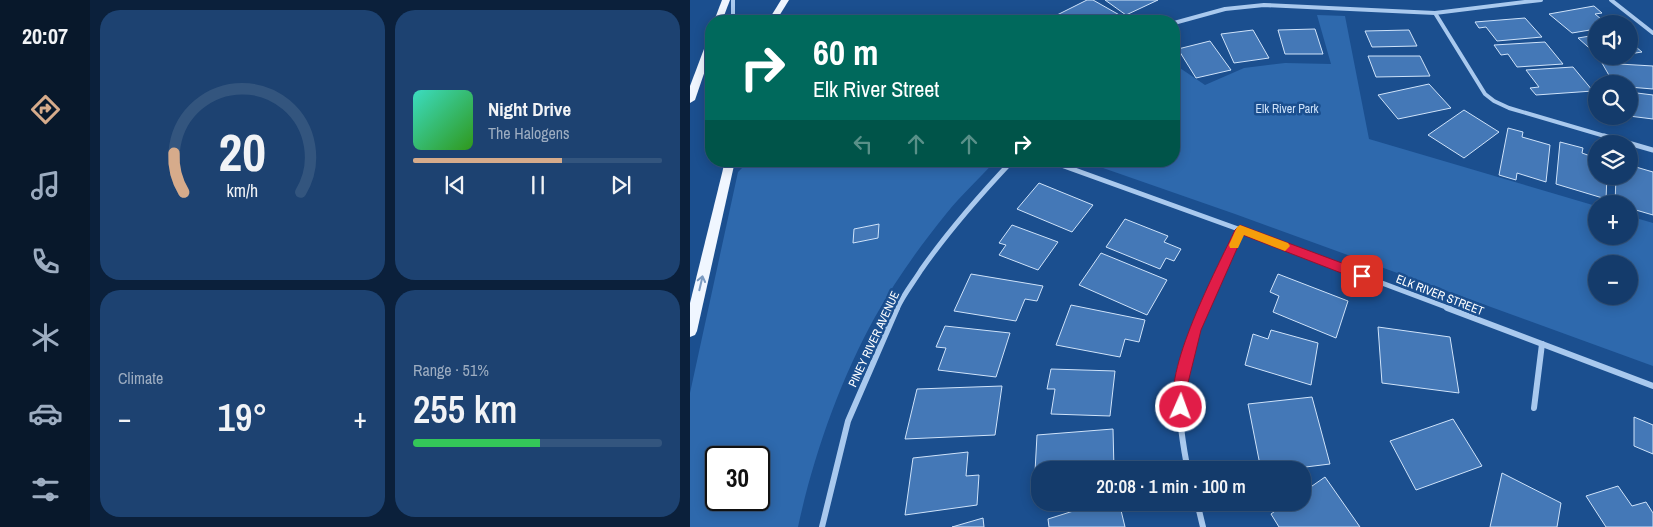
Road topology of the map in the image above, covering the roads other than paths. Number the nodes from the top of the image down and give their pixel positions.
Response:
1 (726, 0) edge
2 (732, 0) edge
3 (785, 0) edge
4 (1541, 0) edge
5 (1611, 0) edge
6 (1435, 12) junction
7 (720, 15) edge
8 (733, 15) edge
9 (776, 15) edge
10 (1180, 21) edge
11 (1653, 33) edge
12 (705, 58) edge
13 (690, 100) edge
14 (1653, 150) edge
15 (729, 167) edge
16 (1006, 167) edge
17 (1067, 167) edge
18 (1240, 230) junction
19 (690, 331) edge
20 (1542, 344) junction
21 (1653, 386) edge
22 (1534, 408) dead end
23 (1186, 461) edge
24 (1199, 511) edge
25 (822, 527) edge
26 (1203, 527) edge

1 - 7 main road
2 - 8 street
3 - 9 main road
4 - 6 street
5 - 11 street
6 - 10 street
6 - 14 street
12 - 13 main road
19 -> 15 main road
16 - 25 street, PINEY RIVER AVENUE
17 - 18 street, ELK RIVER STREET
18 - 20 street, ELK RIVER STREET
18 - 23 street
20 - 21 street, ELK RIVER STREET
20 - 22 street
24 - 26 street

